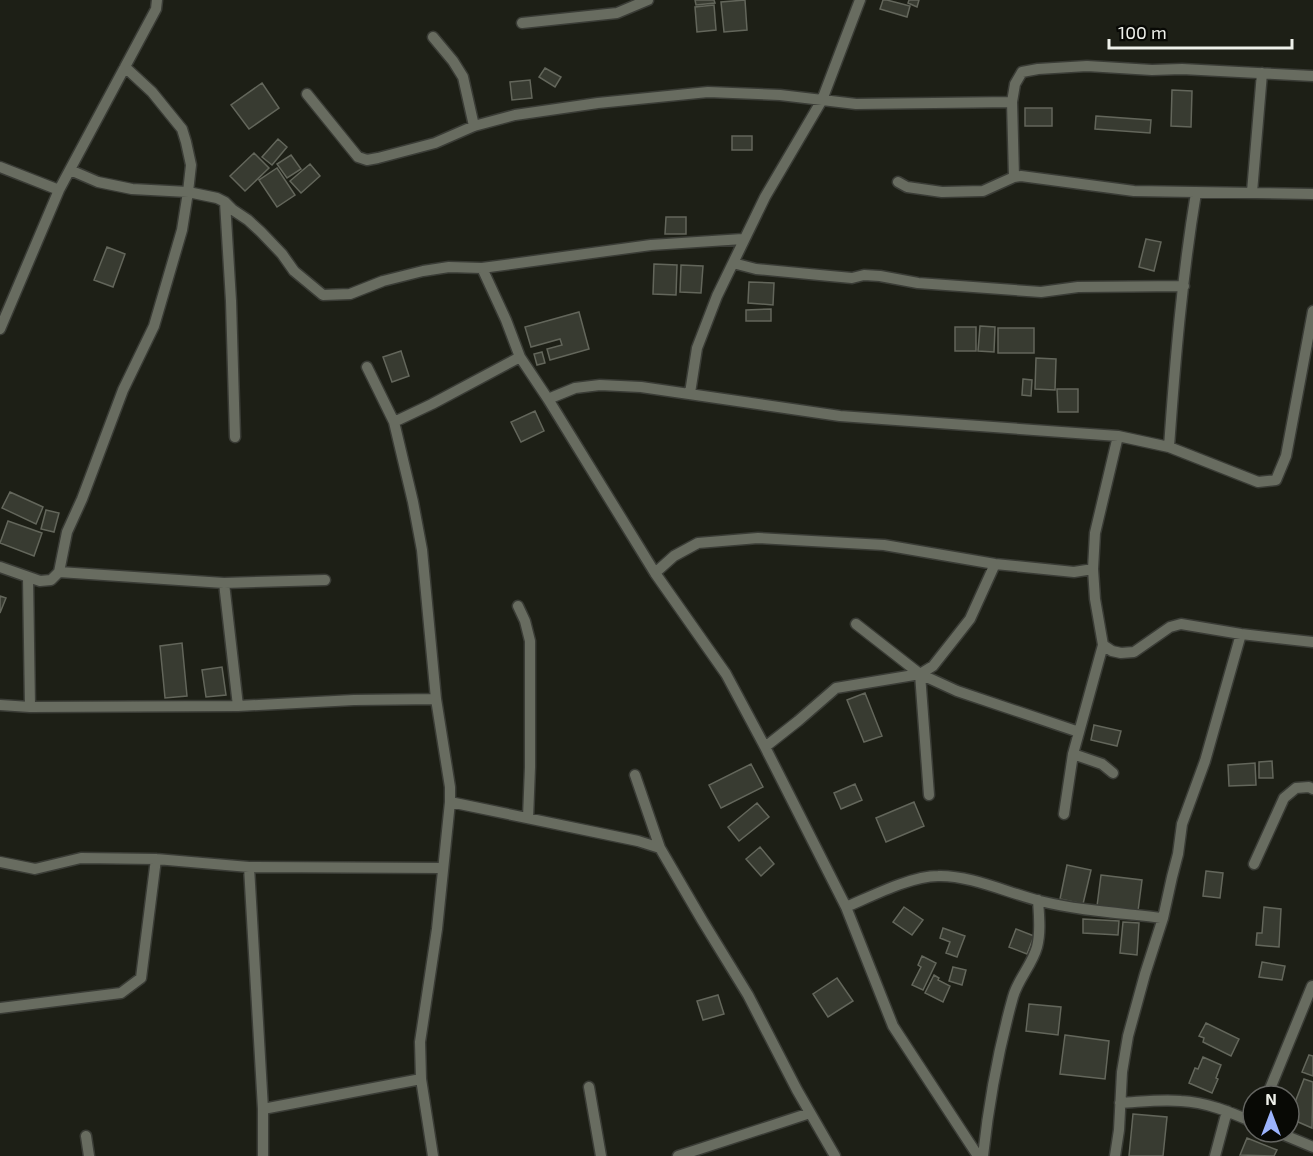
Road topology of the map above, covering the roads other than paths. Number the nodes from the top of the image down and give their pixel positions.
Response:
1 (157, 0) edge
2 (648, 0) edge
3 (860, 0) edge
4 (522, 23) dead end
5 (433, 37) dead end
6 (125, 67) junction
7 (1262, 73) junction
8 (1313, 76) edge
9 (307, 94) dead end
10 (822, 100) junction
11 (1012, 102) junction
12 (474, 126) junction
13 (0, 167) edge
14 (70, 170) junction
15 (1014, 177) junction
16 (898, 182) dead end
17 (59, 190) junction
18 (188, 192) junction
19 (1252, 192) junction
20 (1196, 193) junction
21 (1313, 194) edge
22 (225, 202) junction
23 (743, 239) junction
24 (733, 264) junction
25 (483, 268) junction
26 (1184, 286) junction
27 (1313, 311) edge
28 (0, 329) edge
29 (520, 357) junction
30 (367, 367) dead end
31 (690, 393) junction
32 (549, 399) junction
33 (394, 422) junction
34 (1118, 436) junction
35 (235, 437) dead end
36 (1169, 447) junction
37 (995, 564) junction
38 (0, 567) edge
39 (1093, 569) junction
40 (59, 572) junction
41 (655, 573) junction
42 (28, 577) junction
43 (325, 580) dead end
44 (224, 583) junction
45 (518, 606) dead end
46 (856, 624) dead end
47 (1241, 634) junction
48 (1313, 642) edge
49 (1103, 645) junction
50 (920, 674) junction
51 (436, 699) junction
52 (0, 705) edge
53 (238, 706) junction
54 (30, 707) junction
55 (1079, 732) junction
56 (765, 747) junction
57 (1073, 754) junction
58 (1113, 773) dead end
59 (635, 775) dead end
60 (1313, 789) edge
61 (929, 795) dead end
62 (450, 802) junction
63 (1064, 814) dead end
64 (528, 818) junction
65 (660, 848) junction
66 (156, 859) junction
67 (0, 862) edge
68 (1254, 864) dead end
69 (249, 867) junction
70 (442, 868) junction
71 (1038, 900) junction
72 (846, 906) junction
73 (1163, 918) junction
74 (1312, 986) edge
75 (0, 1008) edge
76 (421, 1079) junction
77 (1272, 1084) edge
78 (589, 1087) dead end
79 (1120, 1103) junction
80 (263, 1109) junction
81 (1227, 1111) junction
82 (810, 1113) junction
83 (1241, 1117) edge
84 (86, 1136) dead end
85 (89, 1156) edge
86 (263, 1156) edge
87 (433, 1156) edge
88 (601, 1156) edge
89 (678, 1156) edge
90 (835, 1156) edge
91 (978, 1156) edge
92 (983, 1156) edge
93 (1115, 1156) edge
94 (1215, 1156) edge

1 - 6 street
2 - 4 street
3 - 10 street
5 - 12 street
6 - 14 street
6 - 18 street
7 - 8 street
7 - 11 street
7 - 19 street
9 - 12 street
10 - 11 street
10 - 12 street
10 - 23 street
11 - 15 street
13 - 17 street
14 - 17 street
14 - 18 street
15 - 16 street
15 - 20 street
17 - 28 street
18 - 22 street
18 - 40 street
19 - 20 street
19 - 21 street
20 - 26 street
22 - 25 street
22 - 35 street
23 - 24 street
23 - 25 street
24 - 26 street
24 - 31 street
25 - 29 street
26 - 36 street
27 - 36 street
29 - 32 street
29 - 33 street
30 - 33 street
31 - 32 street
31 - 34 street
32 - 41 street
33 - 51 street
34 - 36 street
34 - 39 street
37 - 39 street
37 - 41 street
37 - 50 street
38 - 42 street
39 - 49 street
40 - 42 street
40 - 44 street
41 - 56 street
42 - 54 street
43 - 44 street
44 - 53 street
45 - 64 street
46 - 50 street
47 - 48 street
47 - 49 street
47 - 73 street
49 - 55 street
50 - 55 street
50 - 56 street
50 - 61 street
51 - 53 street
51 - 62 street
52 - 54 street
53 - 54 street
55 - 57 street
56 - 72 street
57 - 58 street
57 - 63 street
59 - 65 street
60 - 68 street
62 - 64 street
62 - 70 street
64 - 65 street
65 - 82 street
66 - 67 street
66 - 69 street
66 - 75 street
69 - 70 street
69 - 80 street
70 - 76 street
71 - 72 street
71 - 73 street
71 - 92 street
72 - 91 street
73 - 79 street
74 - 77 street
76 - 80 street
76 - 87 street
78 - 88 street
79 - 81 street
79 - 93 street
80 - 86 street
81 - 83 street
81 - 94 street
82 - 89 street
82 - 90 street
84 - 85 street

